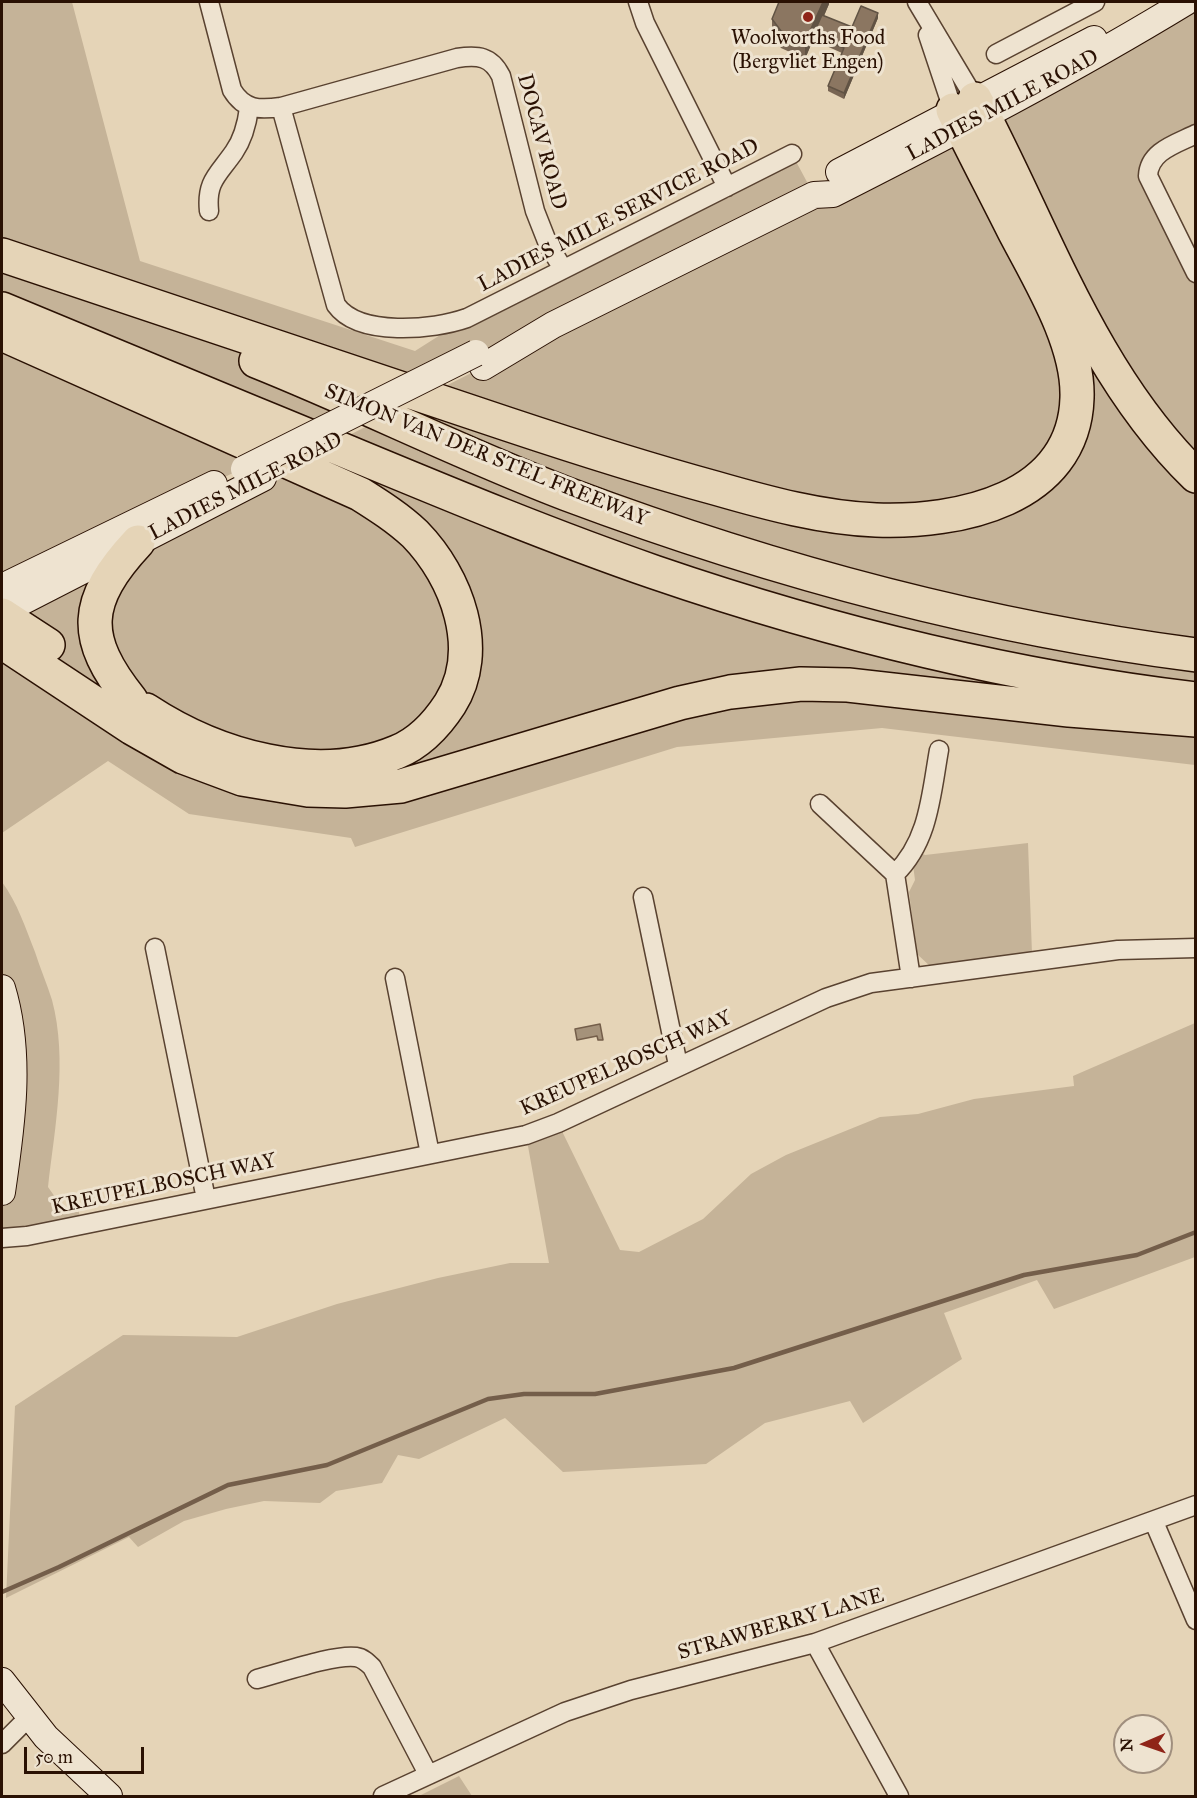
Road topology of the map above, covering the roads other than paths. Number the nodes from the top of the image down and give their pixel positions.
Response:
1 (209, 2) edge
2 (638, 2) edge
3 (1095, 2) edge
4 (1166, 2) edge
5 (1186, 2) edge
6 (918, 3) edge
7 (996, 54) dead end
8 (281, 107) junction
9 (249, 108) junction
10 (969, 114) junction
11 (1196, 134) edge
12 (792, 154) dead end
13 (727, 187) junction
14 (209, 211) dead end
15 (2, 256) edge
16 (563, 269) junction
17 (1196, 273) edge
18 (2, 309) edge
19 (2, 334) edge
20 (253, 474) junction
21 (1196, 476) edge
22 (138, 542) junction
23 (2, 587) edge
24 (2, 614) edge
25 (2, 642) edge
26 (1196, 655) edge
27 (1196, 699) edge
28 (131, 700) junction
29 (1196, 720) edge
30 (939, 750) dead end
31 (820, 804) dead end
32 (895, 874) junction
33 (643, 897) dead end
34 (154, 948) dead end
35 (1196, 948) edge
36 (395, 978) dead end
37 (911, 978) junction
38 (2, 988) edge
39 (678, 1065) junction
40 (430, 1154) junction
41 (2, 1192) edge
42 (206, 1199) junction
43 (2, 1238) edge
44 (1196, 1505) edge
45 (1154, 1522) junction
46 (1196, 1620) edge
47 (815, 1643) junction
48 (257, 1679) dead end
49 (2, 1680) edge
50 (29, 1717) junction
51 (2, 1744) edge
52 (428, 1774) junction
53 (109, 1797) edge
54 (383, 1797) edge
55 (899, 1797) edge

1 - 9 street
2 - 13 street
3 - 7 street
4 - 10 main road, LADIES MILE ROAD
5 - 10 main road, LADIES MILE ROAD
6 - 10 street
6 - 10 street
8 - 9 street
8 - 16 street, DOCAV ROAD
8 - 16 street, LADIES MILE SERVICE ROAD
9 - 14 street
10 - 15 highway
10 - 20 main road, LADIES MILE ROAD
10 - 21 highway
11 - 17 street
12 - 13 street, LADIES MILE SERVICE ROAD
13 - 16 street, LADIES MILE SERVICE ROAD
15 - 26 highway, SIMON VAN DER STEL FREEWAY
18 - 27 highway
19 - 28 highway
20 - 22 main road, LADIES MILE ROAD
20 - 23 main road, LADIES MILE ROAD
22 - 24 main road, LADIES MILE ROAD
22 - 28 highway
24 - 28 highway
25 - 29 highway
30 - 32 street
31 - 32 street
32 - 37 street
33 - 39 street
34 - 42 street
35 - 37 street, KREUPELBOSCH WAY
36 - 40 street
37 - 39 street, KREUPELBOSCH WAY
38 - 41 main road
39 - 40 street, KREUPELBOSCH WAY
40 - 42 street, KREUPELBOSCH WAY
42 - 43 street, KREUPELBOSCH WAY
44 - 45 street, STRAWBERRY LANE
45 - 46 street
45 - 47 street, STRAWBERRY LANE
47 - 52 street, STRAWBERRY LANE
47 - 55 street
48 - 52 street
49 - 50 main road
50 - 51 street
50 - 53 main road
52 - 54 street, STRAWBERRY LANE

